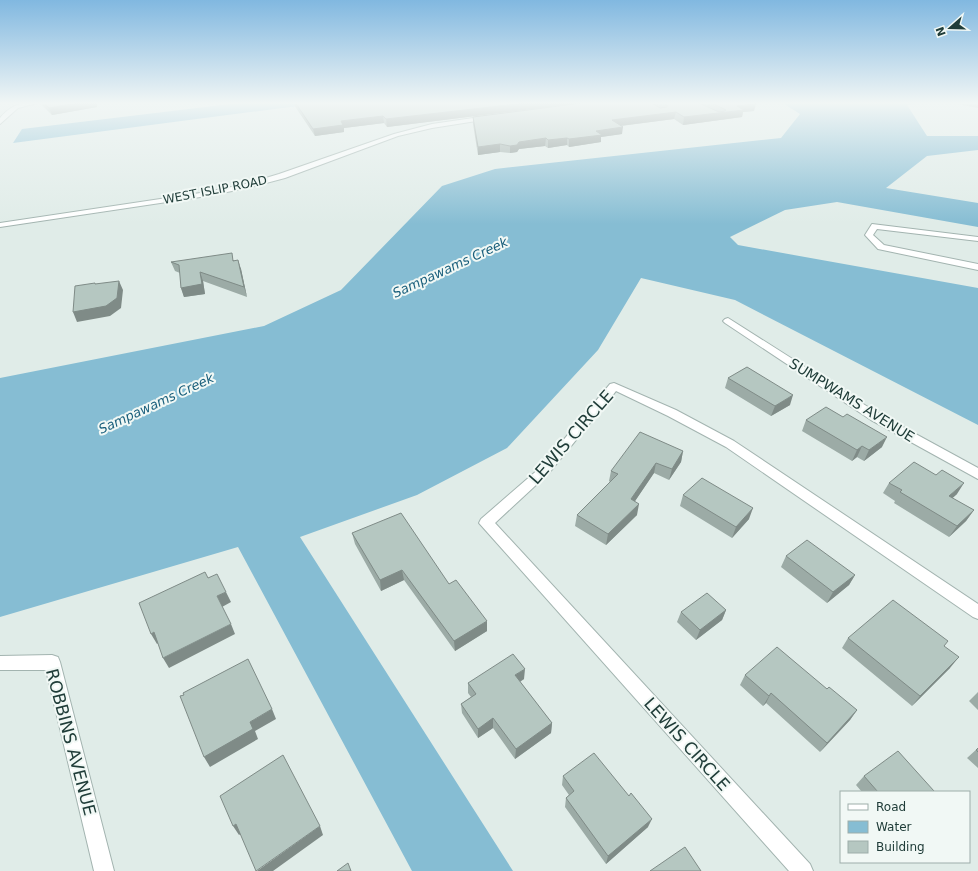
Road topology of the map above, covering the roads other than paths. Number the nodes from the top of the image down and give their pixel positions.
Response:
1 (375, 143) edge
2 (0, 225) edge
3 (978, 239) edge
4 (978, 266) edge
5 (728, 321) dead end
6 (978, 474) edge
7 (978, 612) edge
8 (0, 663) edge
9 (104, 871) edge
10 (803, 871) edge

1 - 2 street, WEST ISLIP ROAD
3 - 4 street
5 - 6 street, SUMPWAMS AVENUE
7 - 10 street, LEWIS CIRCLE
8 - 9 street, ROBBINS AVENUE

